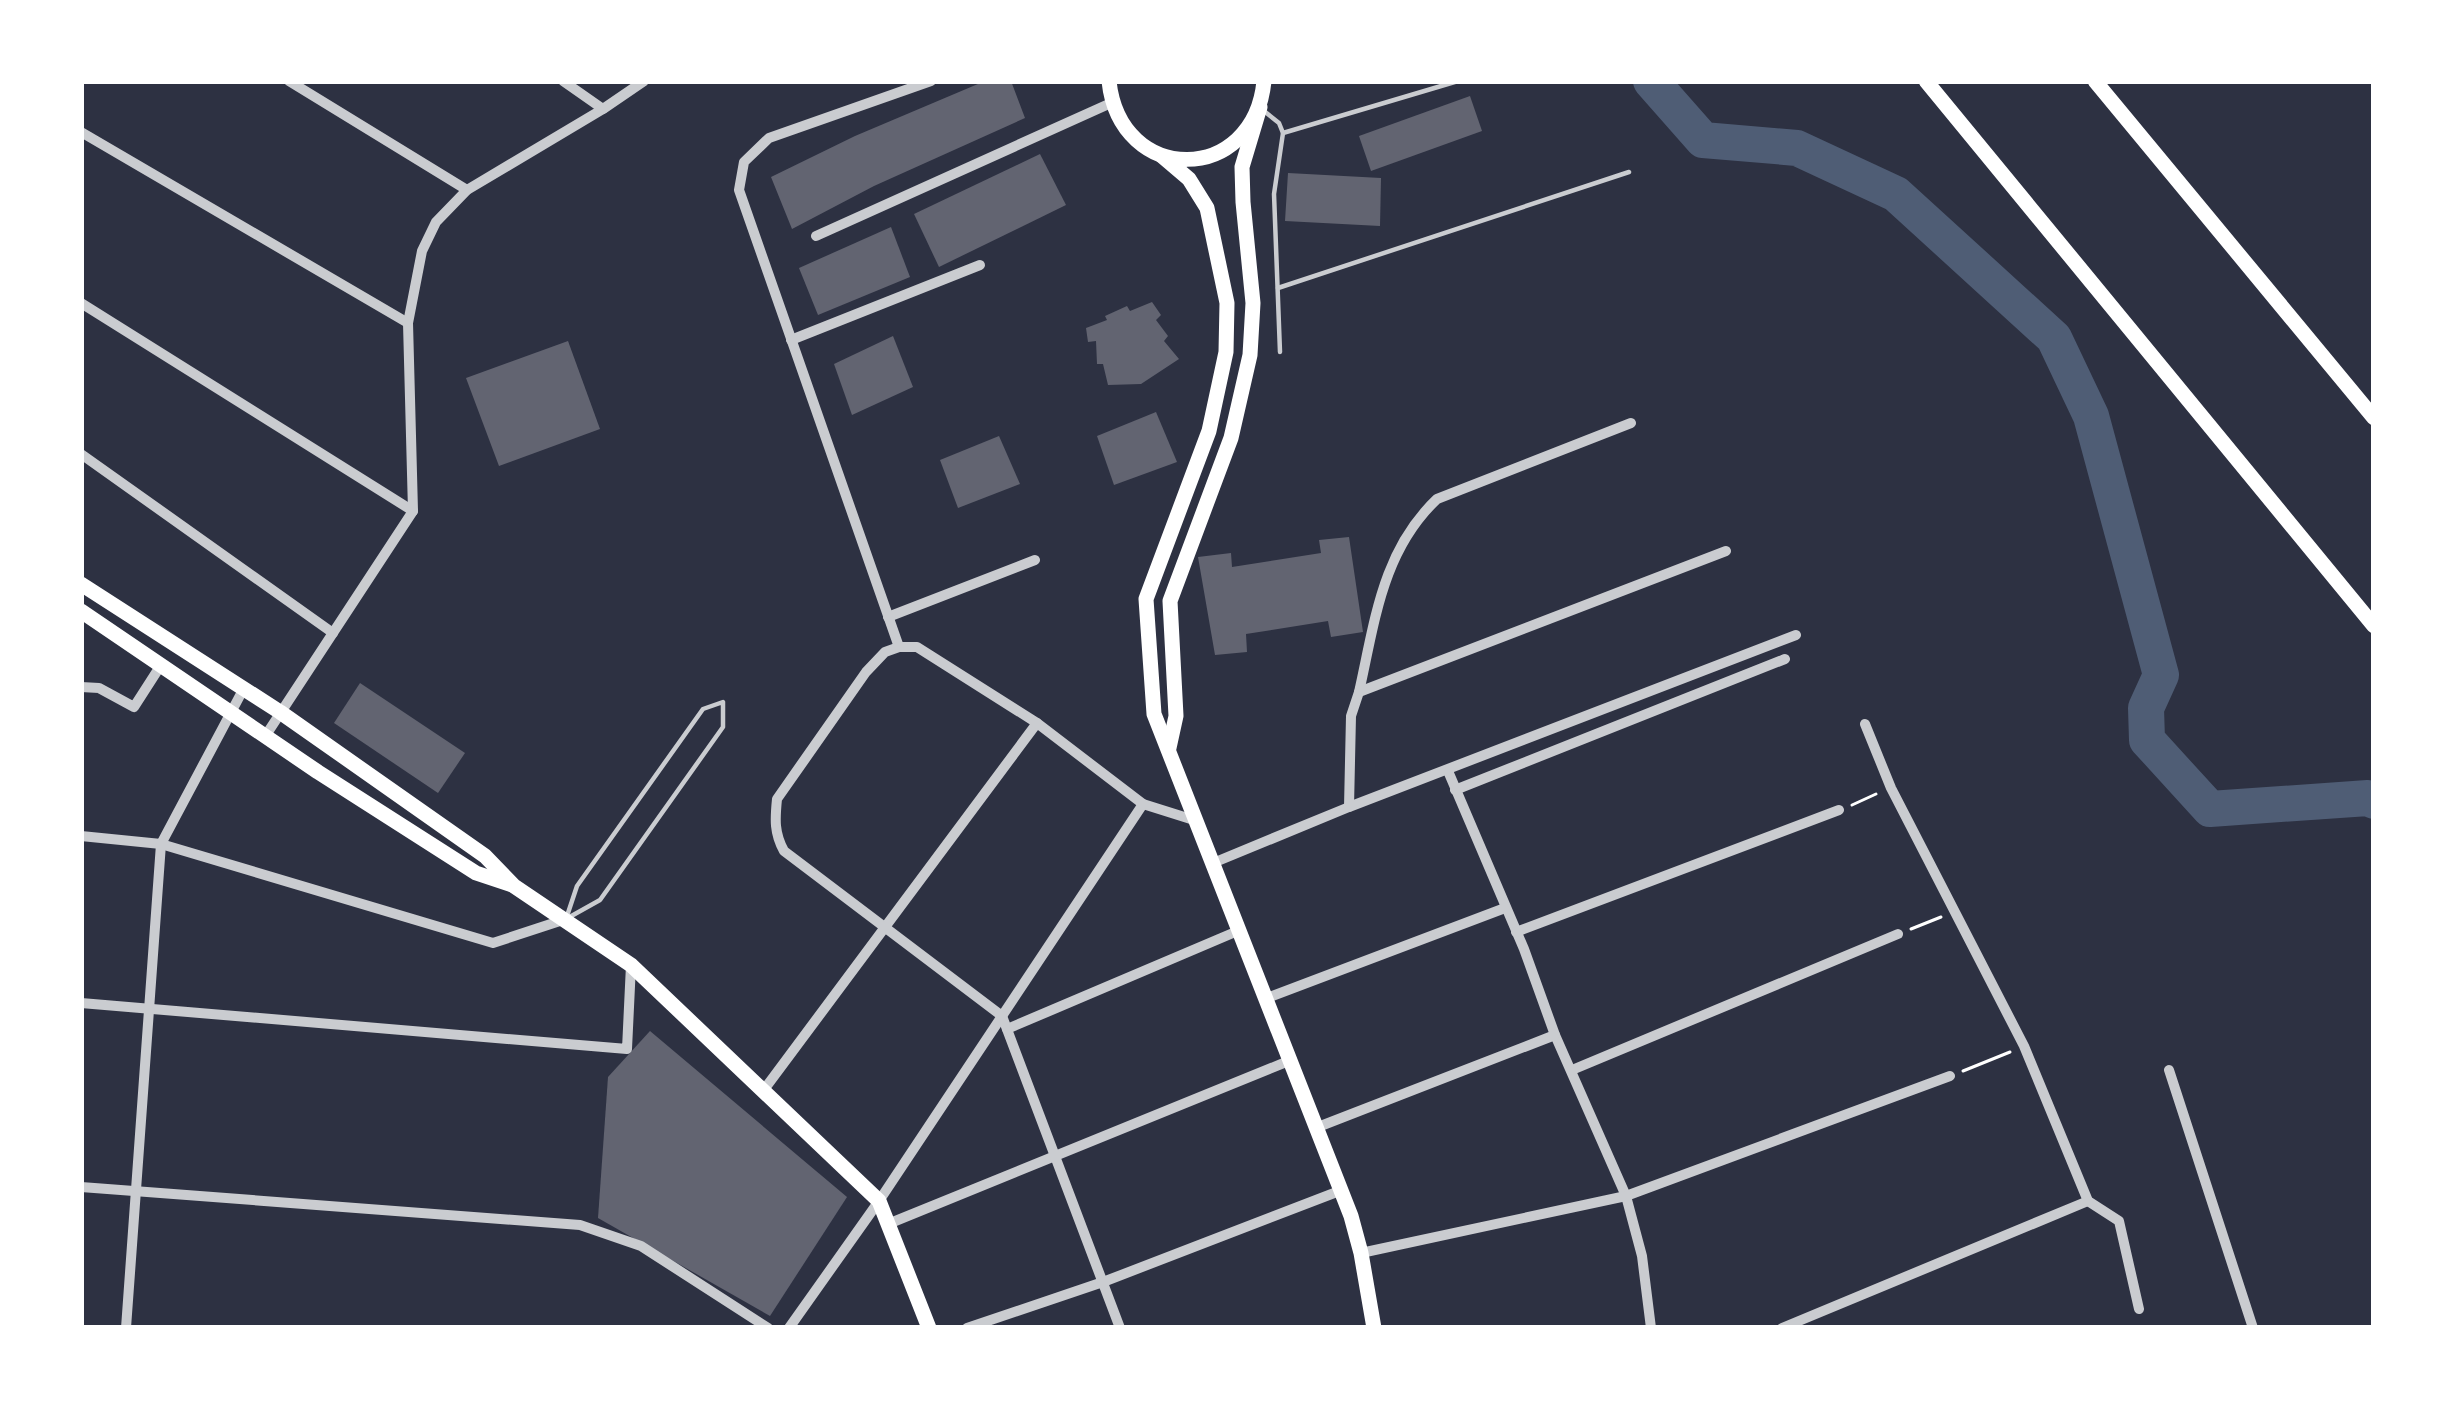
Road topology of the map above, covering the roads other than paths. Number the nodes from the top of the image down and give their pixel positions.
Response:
1 (290, 81) edge
2 (563, 81) edge
3 (644, 81) edge
4 (931, 81) edge
5 (1109, 81) edge
6 (1264, 81) edge
7 (1458, 81) edge
8 (1926, 81) edge
9 (2095, 81) edge
10 (1111, 103) junction
11 (1260, 107) junction
12 (603, 109) junction
13 (81, 133) edge
14 (1283, 133) junction
15 (1162, 155) junction
16 (1629, 172) dead end
17 (467, 190) junction
18 (816, 236) dead end
19 (980, 265) dead end
20 (1278, 288) junction
21 (81, 303) edge
22 (408, 323) junction
23 (791, 340) junction
24 (1280, 352) dead end
25 (2374, 418) edge
26 (1631, 422) dead end
27 (81, 454) edge
28 (413, 511) junction
29 (1726, 551) dead end
30 (1035, 560) dead end
31 (81, 584) edge
32 (81, 611) edge
33 (889, 617) junction
34 (2374, 626) edge
35 (333, 633) junction
36 (1796, 635) dead end
37 (899, 647) junction
38 (1784, 659) dead end
39 (161, 664) junction
40 (81, 687) edge
41 (244, 688) junction
42 (1359, 692) junction
43 (231, 710) junction
44 (280, 712) junction
45 (1037, 723) junction
46 (1865, 724) dead end
47 (266, 735) junction
48 (1168, 751) junction
49 (1448, 771) junction
50 (1455, 790) junction
51 (1143, 804) junction
52 (1349, 807) junction
53 (1839, 810) road end
54 (1196, 821) junction
55 (81, 836) edge
56 (161, 844) junction
57 (1213, 863) junction
58 (514, 886) junction
59 (1505, 908) junction
60 (566, 919) junction
61 (885, 928) junction
62 (1240, 930) junction
63 (1516, 932) junction
64 (1898, 934) road end
65 (631, 965) junction
66 (1267, 998) junction
67 (81, 1003) edge
68 (149, 1008) junction
69 (1002, 1016) junction
70 (1007, 1030) junction
71 (1555, 1035) junction
72 (1291, 1060) junction
73 (1572, 1070) junction
74 (2170, 1070) dead end
75 (1950, 1076) road end
76 (764, 1091) junction
77 (1318, 1127) junction
78 (1054, 1156) junction
79 (81, 1187) edge
80 (1342, 1190) junction
81 (136, 1191) junction
82 (1626, 1196) junction
83 (879, 1202) junction
84 (2088, 1202) junction
85 (888, 1225) junction
86 (1361, 1253) junction
87 (1103, 1282) junction
88 (2139, 1309) dead end
89 (126, 1328) edge
90 (768, 1328) edge
91 (789, 1328) edge
92 (929, 1328) edge
93 (967, 1328) edge
94 (1120, 1328) edge
95 (1374, 1328) edge
96 (1651, 1328) edge
97 (1782, 1328) edge
98 (2253, 1328) edge

1 - 17 street
2 - 12 street
3 - 12 street
4 - 23 street
5 - 10 main road
6 - 11 main road
7 - 14 lane
8 - 34 main road
9 - 25 main road
10 - 15 main road
10 - 18 street
11 - 14 lane
11 - 15 main road
11 - 48 main road
12 - 17 street
13 - 22 street
14 - 20 lane
15 - 48 main road
16 - 20 lane
17 - 22 street
19 - 23 street
20 - 24 lane
21 - 28 street
22 - 28 street
23 - 33 street
26 - 42 street
27 - 35 street
28 - 35 street
29 - 42 street
30 - 33 street
31 - 41 main road
32 - 39 main road
33 - 37 street
35 - 44 street
36 - 49 street
37 - 45 street
37 - 61 street
38 - 50 street
39 - 40 street
39 - 43 main road
41 - 43 street
41 - 44 main road
42 - 52 street
43 - 47 main road
43 - 56 street
44 - 47 street
44 - 58 main road
45 - 51 street
45 - 61 street
46 - 84 street
47 - 58 main road
48 - 54 main road
49 - 50 street
49 - 52 street
50 - 59 street
51 - 54 street
51 - 69 street
52 - 57 street
53 - 63 street
54 - 57 main road
55 - 56 street
56 - 60 street
56 - 68 street
57 - 62 main road
58 - 60 main road
59 - 63 street
59 - 66 street
60 - 60 lane
60 - 65 main road
61 - 69 street
61 - 76 street
62 - 66 main road
62 - 70 street
63 - 71 street
64 - 73 street
65 - 68 street
65 - 76 main road
66 - 72 main road
67 - 68 street
68 - 81 street
69 - 70 street
69 - 83 street
70 - 78 street
71 - 73 street
71 - 77 street
72 - 77 main road
72 - 78 street
73 - 82 street
74 - 98 street
75 - 82 street
76 - 83 main road
77 - 80 main road
78 - 85 street
78 - 87 street
79 - 81 street
80 - 86 main road
80 - 87 street
81 - 89 street
81 - 90 street
82 - 86 street
82 - 96 street
83 - 85 main road
83 - 91 street
84 - 88 street
84 - 97 street
85 - 92 main road
86 - 95 main road
87 - 93 street
87 - 94 street

